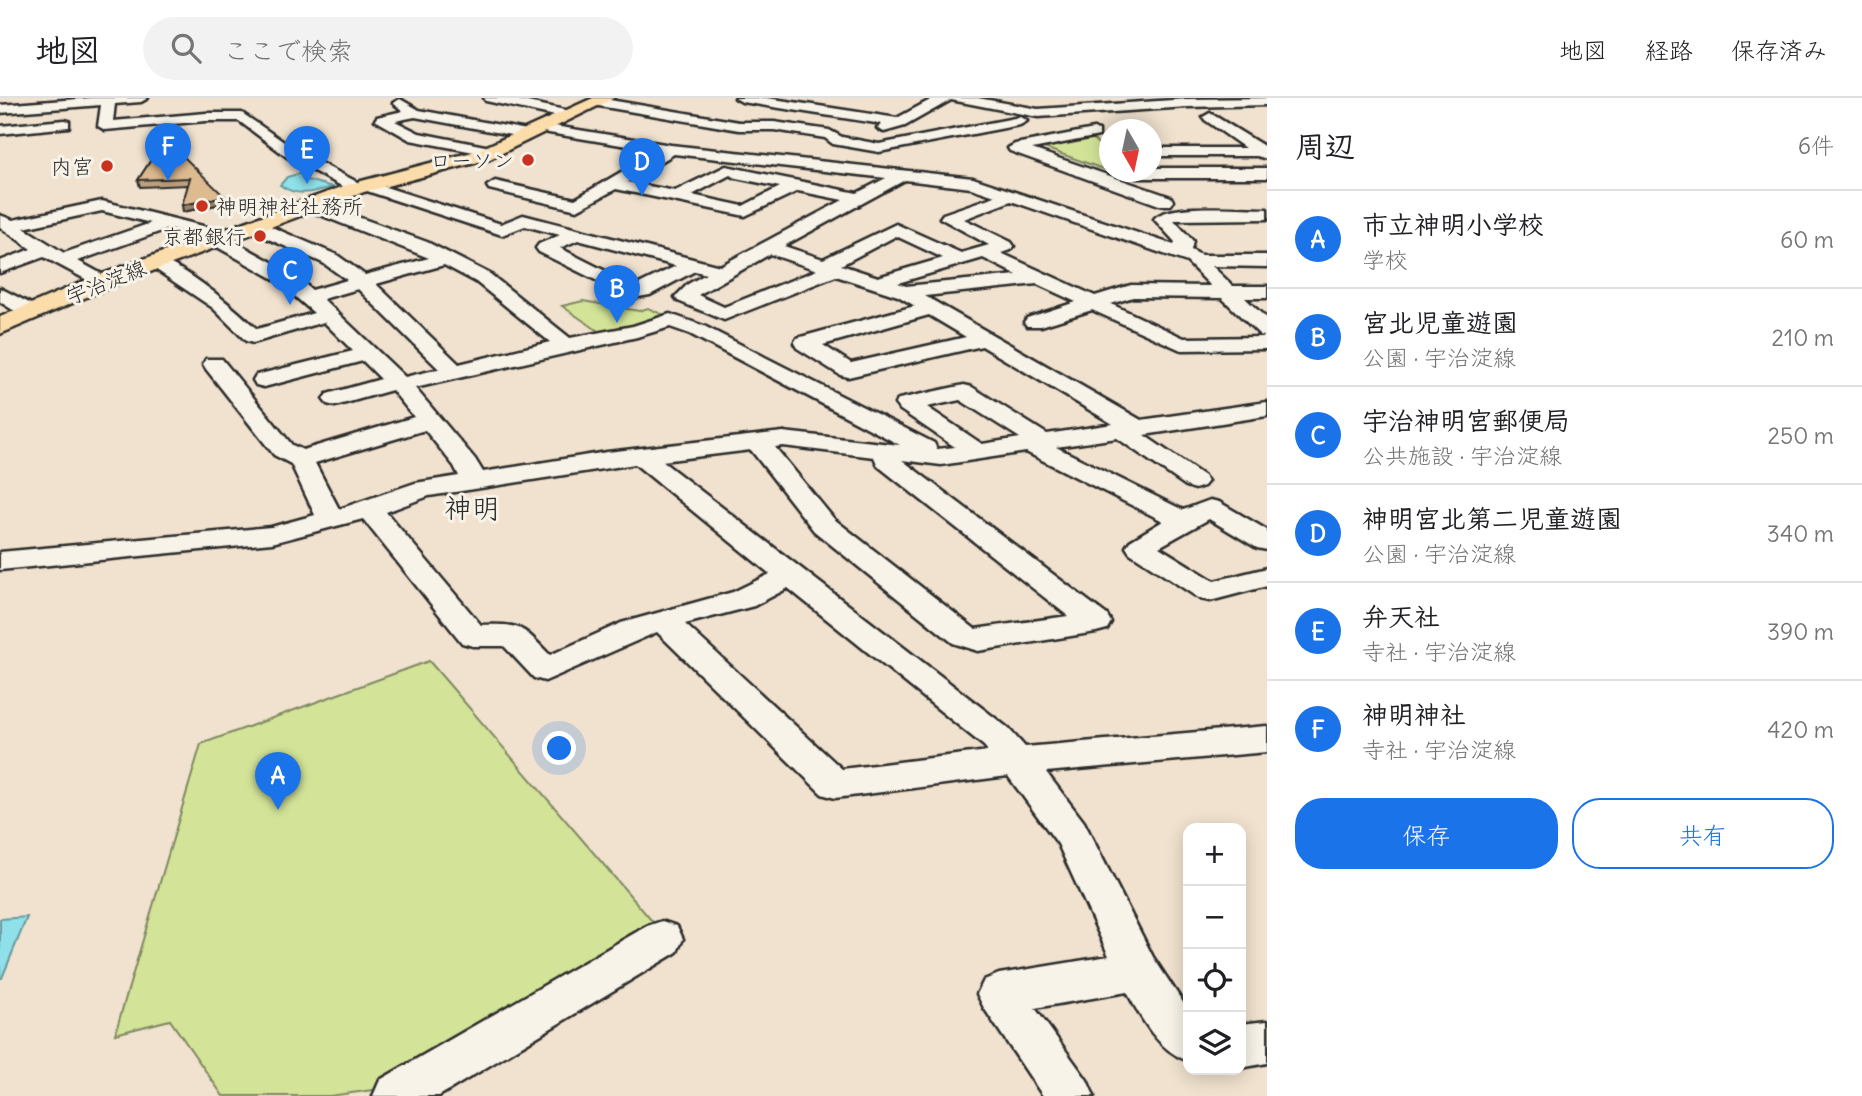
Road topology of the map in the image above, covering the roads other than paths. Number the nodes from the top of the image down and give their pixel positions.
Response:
1 (141, 98) edge
2 (491, 98) edge
3 (945, 98) edge
4 (956, 98) edge
5 (1039, 98) edge
6 (109, 99) edge
7 (742, 99) edge
8 (1241, 99) edge
9 (396, 100) edge
10 (602, 100) edge
11 (1267, 101) edge
12 (461, 108) dead end
13 (801, 108) junction
14 (912, 108) junction
15 (0, 109) edge
16 (415, 113) junction
17 (1047, 113) junction
18 (569, 115) junction
19 (1267, 115) edge
20 (93, 121) junction
21 (1020, 121) dead end
22 (900, 123) junction
23 (774, 126) junction
24 (988, 128) junction
25 (0, 130) edge
26 (534, 131) junction
27 (1206, 132) dead end
28 (1233, 132) junction
29 (1255, 132) dead end
30 (829, 134) junction
31 (1099, 134) edge
32 (1162, 144) edge
33 (490, 152) junction
34 (1162, 152) edge
35 (1172, 152) junction
36 (666, 153) junction
37 (1265, 154) edge
38 (930, 162) dead end
39 (726, 171) junction
40 (1162, 172) edge
41 (1248, 173) junction
42 (1267, 173) edge
43 (908, 175) junction
44 (1143, 182) edge
45 (616, 184) junction
46 (495, 186) dead end
47 (795, 186) junction
48 (362, 187) junction
49 (1036, 189) dead end
50 (1267, 189) edge
51 (678, 196) junction
52 (1014, 196) junction
53 (1187, 197) dead end
54 (859, 199) junction
55 (311, 205) junction
56 (1267, 214) edge
57 (1170, 219) junction
58 (5, 223) edge
59 (169, 223) junction
60 (254, 226) junction
61 (1203, 233) dead end
62 (577, 234) junction
63 (221, 238) junction
64 (771, 248) junction
65 (984, 252) junction
66 (54, 255) junction
67 (959, 258) junction
68 (445, 259) junction
69 (1196, 260) junction
70 (1267, 261) edge
71 (155, 263) junction
72 (693, 264) junction
73 (0, 267) edge
74 (829, 268) junction
75 (722, 272) junction
76 (1039, 278) junction
77 (102, 282) junction
78 (362, 282) junction
79 (881, 282) junction
80 (905, 292) junction
81 (1226, 292) junction
82 (1267, 292) edge
83 (0, 294) edge
84 (309, 297) junction
85 (1094, 305) junction
86 (930, 308) junction
87 (32, 312) junction
88 (327, 316) junction
89 (1034, 322) dead end
90 (0, 326) edge
91 (1267, 331) edge
92 (984, 339) junction
93 (1267, 342) edge
94 (566, 345) junction
95 (367, 354) junction
96 (214, 364) dead end
97 (455, 372) junction
98 (264, 380) dead end
99 (398, 384) junction
100 (335, 399) dead end
101 (1267, 409) edge
102 (431, 420) junction
103 (1130, 430) junction
104 (757, 441) junction
105 (1038, 444) junction
106 (885, 450) junction
107 (978, 452) junction
108 (640, 456) junction
109 (941, 457) junction
110 (301, 459) junction
111 (474, 481) junction
112 (1195, 481) dead end
113 (369, 509) junction
114 (331, 519) junction
115 (1184, 520) junction
116 (1261, 531) edge
117 (0, 561) edge
118 (789, 576) junction
119 (1267, 578) edge
120 (662, 620) junction
121 (1267, 739) edge
122 (1017, 761) junction
123 (662, 939) dead end
124 (1139, 971) junction
125 (1183, 1036) edge
126 (1267, 1042) edge
127 (1246, 1045) edge
128 (396, 1096) edge
129 (1071, 1096) edge

1 - 6 street
2 - 18 street
3 - 14 street
4 - 17 street
5 - 17 street
6 - 15 street
6 - 20 street
7 - 13 street
8 - 11 street
8 - 17 street
9 - 12 street
9 - 16 street
10 - 18 main road, 宇治淀線
10 - 23 street
13 - 22 street
13 - 23 street
14 - 22 street
14 - 24 street
16 - 26 street
16 - 33 street
18 - 26 main road, 宇治淀線
19 - 28 street
20 - 25 street
20 - 48 street
21 - 24 street
22 - 30 street
23 - 30 street
24 - 30 street
26 - 33 main road, 宇治淀線
26 - 36 street
27 - 28 street
28 - 29 street
28 - 37 street
31 - 57 street
32 - 35 street
33 - 48 main road, 宇治淀線
34 - 35 street
35 - 37 street
36 - 39 street
36 - 43 street
36 - 45 street
38 - 43 street
39 - 47 street
39 - 51 street
40 - 41 street
41 - 42 street
41 - 50 street
43 - 52 street
43 - 54 street
44 - 57 street
45 - 46 street
45 - 51 street
47 - 51 street
47 - 54 street
48 - 55 main road, 宇治淀線
48 - 62 street
49 - 52 street
52 - 57 street
52 - 65 street
53 - 57 street
54 - 64 street
55 - 60 main road, 宇治淀線
55 - 68 street
56 - 57 street
57 - 61 street
57 - 69 street
58 - 59 street
58 - 66 street
59 - 63 street
59 - 66 street
60 - 63 main road, 宇治淀線
60 - 78 street
62 - 72 street
62 - 72 street
63 - 71 main road, 宇治淀線
63 - 84 street
64 - 74 street
64 - 75 street
65 - 67 street
65 - 76 street
66 - 73 street
66 - 77 street
67 - 74 street
67 - 79 street
68 - 78 street
68 - 94 street
69 - 70 street
69 - 81 street
71 - 77 main road, 宇治淀線
71 - 88 street
72 - 75 street
74 - 75 street
74 - 79 street
76 - 80 street
76 - 85 street
77 - 87 main road, 宇治淀線
78 - 84 street
78 - 97 street
79 - 80 street
80 - 86 street
81 - 82 street
81 - 85 street
81 - 91 street
83 - 87 street
84 - 88 street
85 - 89 street
85 - 93 street
86 - 92 street
86 - 92 street
87 - 90 main road, 宇治淀線
88 - 95 street
92 - 103 street
94 - 97 street
94 - 109 street
95 - 98 street
95 - 99 street
96 - 110 street
97 - 99 street
99 - 100 street
99 - 102 street
101 - 103 street
102 - 110 street
102 - 111 street
103 - 105 street
103 - 112 street
104 - 106 street
104 - 106 street
104 - 108 street
105 - 107 street
105 - 107 street
105 - 115 street
106 - 109 street
107 - 109 street
108 - 111 street
108 - 118 street
110 - 114 street
111 - 113 street
113 - 114 street
113 - 120 street
114 - 117 street
115 - 116 street
115 - 119 street
118 - 120 street
118 - 122 street
120 - 122 street
121 - 122 street
122 - 124 street
123 - 128 street
124 - 125 street
124 - 129 street
126 - 127 street

